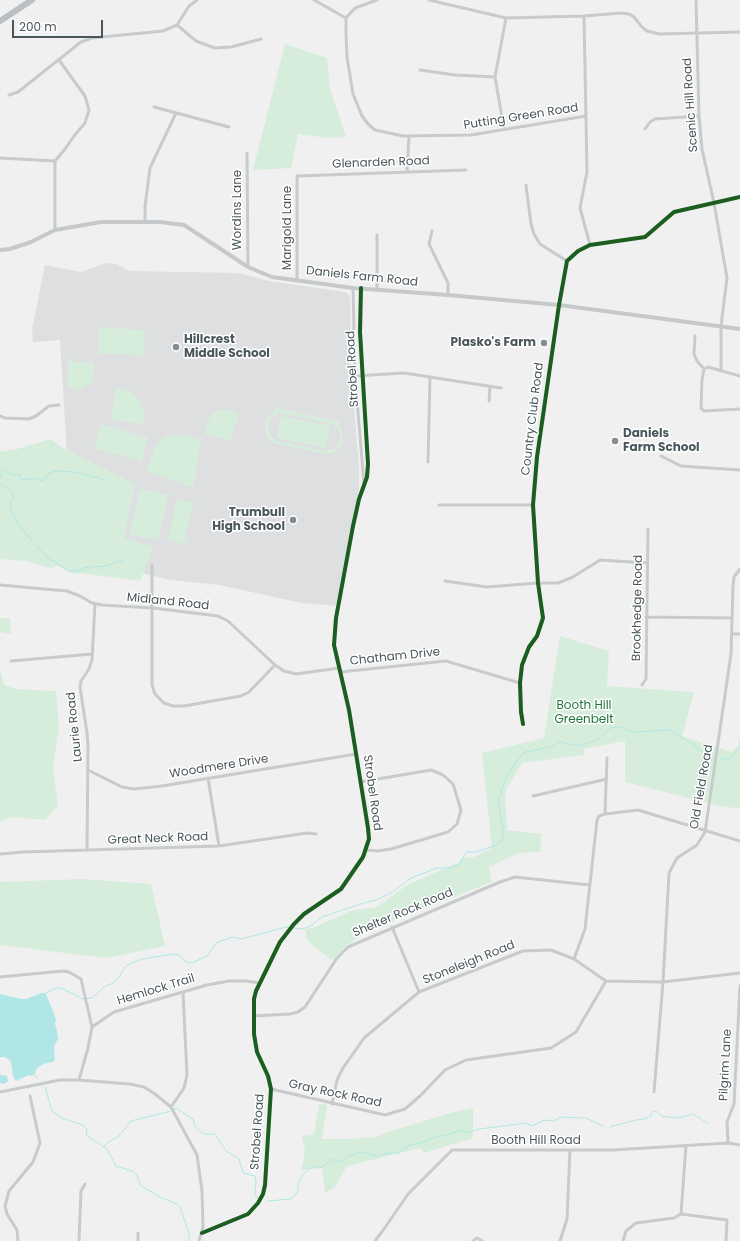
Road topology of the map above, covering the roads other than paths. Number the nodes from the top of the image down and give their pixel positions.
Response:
1 (32, 0) edge
2 (197, 0) edge
3 (314, 0) edge
4 (377, 0) edge
5 (429, 0) edge
6 (696, 0) edge
7 (584, 16) junction
8 (346, 18) junction
9 (506, 18) junction
10 (0, 21) edge
11 (177, 25) junction
12 (740, 32) edge
13 (696, 34) junction
14 (261, 39) dead end
15 (59, 60) junction
16 (420, 70) dead end
17 (495, 77) junction
18 (9, 95) dead end
19 (154, 107) dead end
20 (176, 113) junction
21 (586, 116) junction
22 (699, 116) junction
23 (229, 127) dead end
24 (504, 129) junction
25 (645, 129) dead end
26 (409, 136) junction
27 (247, 153) dead end
28 (0, 158) edge
29 (55, 161) junction
30 (466, 170) dead end
31 (407, 171) junction
32 (297, 176) joint
33 (526, 185) dead end
34 (740, 197) edge
35 (714, 203) junction
36 (145, 222) junction
37 (55, 230) junction
38 (432, 231) dead end
39 (377, 235) dead end
40 (590, 245) junction
41 (0, 250) edge
42 (567, 261) junction
43 (248, 267) junction
44 (297, 280) junction
45 (353, 288) junction
46 (361, 288) junction
47 (377, 289) junction
48 (448, 295) junction
49 (559, 305) junction
50 (721, 326) junction
51 (740, 329) edge
52 (695, 336) dead end
53 (704, 369) junction
54 (720, 371) junction
55 (355, 376) junction
56 (362, 376) junction
57 (740, 376) edge
58 (430, 377) junction
59 (490, 387) junction
60 (501, 388) dead end
61 (489, 401) dead end
62 (59, 405) dead end
63 (740, 409) edge
64 (0, 416) edge
65 (368, 449) junction
66 (362, 450) junction
67 (661, 456) dead end
68 (428, 462) dead end
69 (740, 470) edge
70 (364, 484) junction
71 (439, 505) dead end
72 (534, 505) junction
73 (648, 529) dead end
74 (647, 563) junction
75 (152, 566) dead end
76 (740, 569) edge
77 (444, 581) dead end
78 (538, 583) junction
79 (0, 585) edge
80 (95, 604) junction
81 (153, 608) junction
82 (646, 617) junction
83 (732, 618) junction
84 (732, 634) junction
85 (740, 634) edge
86 (92, 654) junction
87 (11, 661) dead end
88 (275, 665) junction
89 (340, 670) junction
90 (520, 683) junction
91 (642, 685) dead end
92 (523, 724) dead end
93 (356, 754) junction
94 (607, 758) dead end
95 (88, 770) junction
96 (208, 778) junction
97 (607, 779) junction
98 (360, 782) junction
99 (533, 796) dead end
100 (605, 814) junction
101 (705, 832) junction
102 (316, 834) dead end
103 (740, 842) edge
104 (219, 846) junction
105 (87, 850) junction
106 (366, 850) junction
107 (0, 854) edge
108 (590, 885) junction
109 (392, 927) junction
110 (574, 959) junction
111 (740, 973) edge
112 (0, 977) edge
113 (606, 981) junction
114 (663, 982) junction
115 (260, 983) junction
116 (740, 986) edge
117 (183, 992) junction
118 (419, 992) junction
119 (739, 1014) edge
120 (253, 1016) junction
121 (92, 1028) junction
122 (79, 1080) junction
123 (271, 1089) junction
124 (0, 1092) edge
125 (654, 1092) dead end
126 (30, 1096) dead end
127 (332, 1104) junction
128 (172, 1109) junction
129 (728, 1143) junction
130 (686, 1145) junction
131 (740, 1145) edge
132 (570, 1150) junction
133 (85, 1184) dead end
134 (681, 1214) junction
135 (138, 1233) dead end
136 (202, 1233) junction
137 (18, 1241) edge
138 (78, 1241) edge
139 (138, 1241) edge
140 (199, 1241) edge
141 (375, 1241) edge
142 (473, 1241) edge
143 (482, 1241) edge
144 (560, 1241) edge
145 (623, 1241) edge
146 (726, 1241) edge

1 - 10 highway
2 - 11 street
3 - 8 street
4 - 8 street
5 - 9 street
6 - 13 street, Scenic Hill Road
7 - 9 street
7 - 13 street
7 - 21 street
8 - 26 street, Putting Green Road
9 - 17 street
11 - 14 street
11 - 15 street
12 - 13 street
13 - 22 street, Scenic Hill Road
15 - 18 street
15 - 29 street
16 - 17 street
17 - 24 street
19 - 20 street
20 - 23 street
20 - 36 street
21 - 24 street, Putting Green Road
21 - 40 street
22 - 25 street
22 - 35 street, Scenic Hill Road
24 - 26 street, Putting Green Road
26 - 31 street
27 - 43 street, Wordins Lane
28 - 29 street
29 - 37 street
30 - 31 street, Glenarden Road
31 - 32 street, Glenarden Road
32 - 44 street, Marigold Lane
33 - 42 street
34 - 35 street
35 - 40 street
35 - 50 street, Scenic Hill Road
36 - 37 main road, Daniels Farm Road
36 - 43 main road, Daniels Farm Road
37 - 41 main road, Daniels Farm Road
38 - 48 street
39 - 47 street
40 - 42 street
42 - 49 street, Country Club Road
43 - 44 main road, Daniels Farm Road
44 - 45 main road, Daniels Farm Road
45 - 46 main road, Daniels Farm Road
45 - 55 street, Strobel Road
46 - 47 main road, Daniels Farm Road
46 - 56 street, Strobel Road
47 - 48 main road, Daniels Farm Road
48 - 49 main road, Daniels Farm Road
49 - 50 main road, Daniels Farm Road
49 - 72 street, Country Club Road
50 - 51 main road, Daniels Farm Road
50 - 54 street, Scenic Hill Road
52 - 53 street
53 - 54 street
53 - 63 street
54 - 57 street
55 - 56 street
55 - 66 street, Strobel Road
56 - 58 street
56 - 65 street, Strobel Road
58 - 59 street
58 - 68 street
59 - 60 street
59 - 61 street
62 - 64 street
65 - 66 street
65 - 70 street, Strobel Road
66 - 70 street, Strobel Road
67 - 69 street
70 - 89 street, Strobel Road
71 - 72 street
72 - 78 street, Country Club Road
73 - 74 street, Brookhedge Road
74 - 78 street
74 - 82 street, Brookhedge Road
75 - 81 street
76 - 83 street, Old Field Road
77 - 78 street
78 - 90 street, Country Club Road
79 - 80 street, Midland Road
80 - 81 street, Midland Road
80 - 86 street, Laurie Road
81 - 88 street, Midland Road
81 - 88 street
82 - 83 street
82 - 91 street, Brookhedge Road
83 - 84 street, Old Field Road
84 - 85 street
84 - 101 street, Old Field Road
86 - 87 street
86 - 95 street, Laurie Road
88 - 89 street, Midland Road
89 - 90 street, Chatham Drive
89 - 93 street, Strobel Road
90 - 92 street, Country Club Road
93 - 96 street, Woodmere Drive
93 - 98 street, Strobel Road
94 - 97 street
95 - 96 street, Woodmere Drive
95 - 105 street, Laurie Road
96 - 104 street
97 - 99 street
97 - 100 street
98 - 106 street, Strobel Road
98 - 106 street
100 - 101 street
100 - 108 street
101 - 103 street
101 - 114 street, Old Field Road
102 - 104 street, Great Neck Road
104 - 105 street, Great Neck Road
105 - 107 street, Great Neck Road
106 - 115 street, Strobel Road
108 - 109 street, Shelter Rock Road
108 - 110 street
109 - 118 street
109 - 120 street, Shelter Rock Road
110 - 113 street, Stoneleigh Road
110 - 118 street, Stoneleigh Road
111 - 114 street
112 - 121 street
113 - 114 street
113 - 127 street, Gray Rock Road
114 - 125 street, Old Field Road
115 - 117 street, Hemlock Trail
115 - 120 street, Strobel Road
116 - 119 street, Pilgrim Lane
117 - 121 street, Hemlock Trail
117 - 128 street
118 - 127 street, Stoneleigh Road
119 - 129 street, Pilgrim Lane
120 - 123 street, Strobel Road
121 - 122 street
122 - 124 street
122 - 128 street
123 - 127 street, Gray Rock Road
123 - 136 street, Strobel Road
126 - 137 street
128 - 136 street
129 - 130 street, Booth Hill Road
129 - 131 street, Booth Hill Road
130 - 132 street, Booth Hill Road
130 - 134 street
132 - 141 street, Booth Hill Road
132 - 144 street
133 - 138 street
134 - 145 street
134 - 146 street
135 - 139 street
136 - 140 street
142 - 143 street

